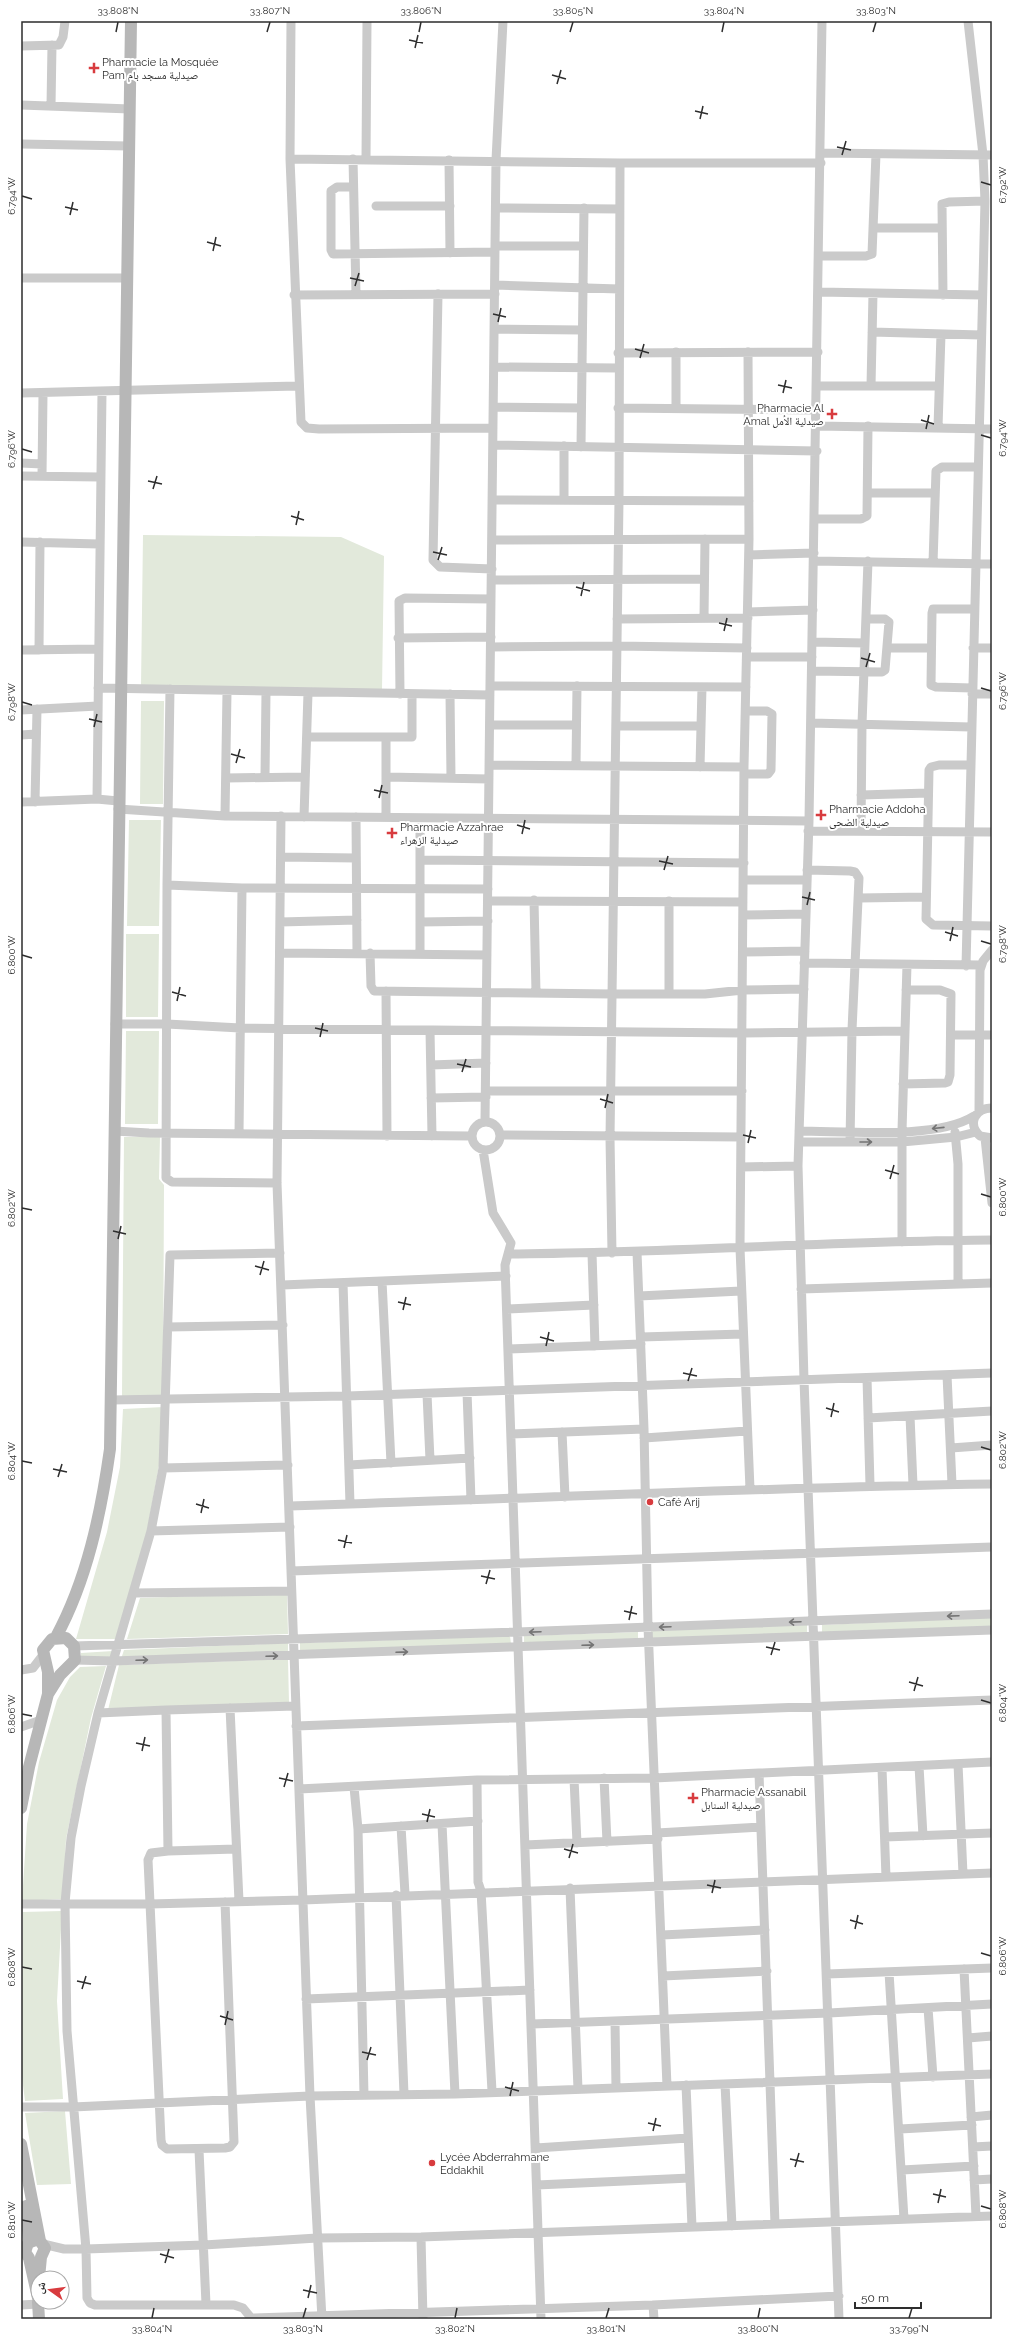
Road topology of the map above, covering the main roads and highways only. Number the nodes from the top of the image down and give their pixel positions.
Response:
1 (131, 21) edge
2 (70, 1610) junction
3 (56, 1637) junction
4 (72, 1643) junction
5 (45, 1660) junction
6 (71, 1664) junction
7 (48, 1694) junction
8 (25, 1770) edge
9 (21, 1808) edge
10 (22, 2152) edge
11 (24, 2217) edge
12 (32, 2249) edge
13 (35, 2270) edge
14 (37, 2270) edge

1 - 2 main road
2 - 3 main road
2 - 4 main road
3 - 4 main road
3 - 5 main road
4 - 6 main road
5 - 6 main road
5 - 7 main road
6 - 7 main road
7 - 8 main road
8 - 9 main road
10 - 11 main road
10 - 12 main road
11 - 12 main road
12 - 13 main road
12 - 14 main road

